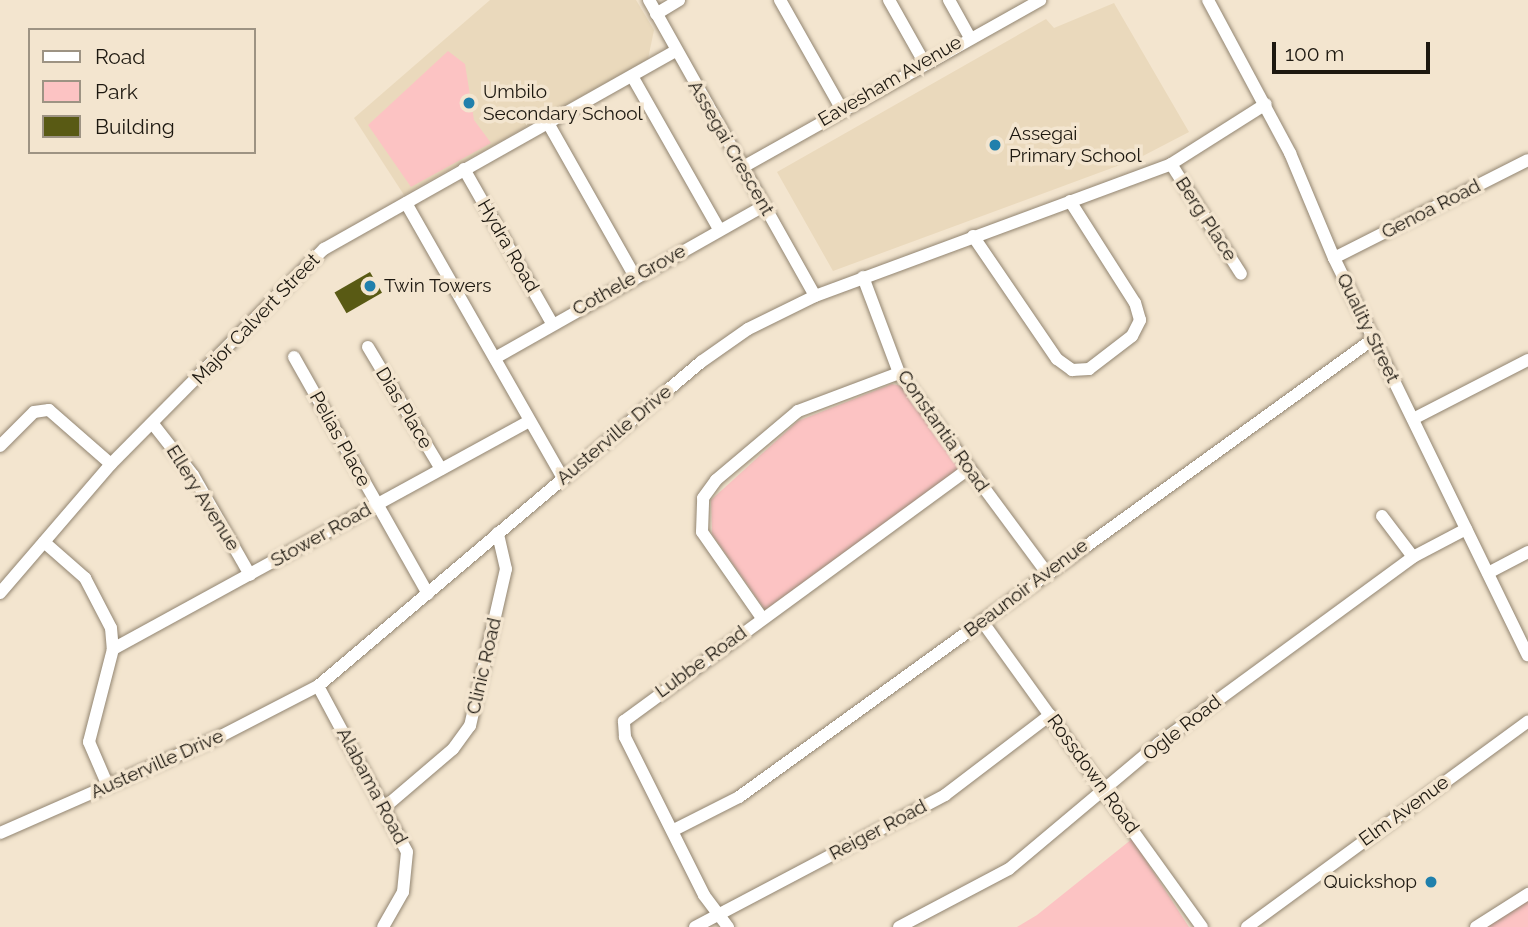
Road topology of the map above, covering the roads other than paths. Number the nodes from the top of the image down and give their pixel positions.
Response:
1 (649, 0) edge
2 (679, 0) edge
3 (780, 0) edge
4 (889, 0) edge
5 (949, 0) edge
6 (1040, 0) edge
7 (1208, 0) edge
8 (656, 14) junction
9 (970, 36) junction
10 (676, 51) junction
11 (924, 62) junction
12 (632, 76) junction
13 (1266, 104) junction
14 (841, 108) junction
15 (548, 123) junction
16 (1528, 160) edge
17 (1171, 164) junction
18 (743, 167) junction
19 (464, 169) junction
20 (1070, 201) junction
21 (406, 203) junction
22 (764, 206) junction
23 (719, 229) junction
24 (973, 236) junction
25 (1334, 258) junction
26 (1241, 274) dead end
27 (635, 277) junction
28 (863, 277) junction
29 (815, 296) junction
30 (552, 323) junction
31 (1373, 339) junction
32 (368, 346) dead end
33 (294, 357) dead end
34 (495, 358) junction
35 (1528, 360) edge
36 (899, 373) junction
37 (1413, 419) junction
38 (529, 421) junction
39 (153, 424) junction
40 (0, 446) edge
41 (111, 464) junction
42 (441, 469) junction
43 (968, 469) junction
44 (564, 478) junction
45 (377, 505) junction
46 (1382, 516) dead end
47 (1466, 529) junction
48 (498, 533) junction
49 (44, 542) junction
50 (1528, 552) edge
51 (1413, 558) junction
52 (1046, 572) junction
53 (1488, 573) junction
54 (250, 575) junction
55 (0, 593) edge
56 (428, 594) junction
57 (762, 618) junction
58 (982, 621) junction
59 (113, 649) junction
60 (1528, 656) edge
61 (318, 686) junction
62 (1050, 715) junction
63 (1528, 721) edge
64 (108, 786) junction
65 (1107, 791) junction
66 (385, 807) junction
67 (674, 830) junction
68 (0, 833) edge
69 (1528, 894) edge
70 (719, 914) junction
71 (383, 927) edge
72 (695, 927) edge
73 (728, 927) edge
74 (900, 927) edge
75 (1202, 927) edge
76 (1247, 927) edge
77 (1476, 927) edge

1 - 8 street, Assegai Crescent
2 - 8 street
3 - 14 street
4 - 11 street
5 - 9 street
6 - 9 street, Eavesham Avenue
7 - 13 street, Quality Street
8 - 10 street, Assegai Crescent
9 - 11 street, Eavesham Avenue
10 - 12 street, Major Calvert Street
10 - 18 street, Assegai Crescent
11 - 14 street, Eavesham Avenue
12 - 15 street, Major Calvert Street
12 - 23 street
13 - 17 street, Austerville Drive
13 - 25 street, Quality Street
14 - 18 street, Eavesham Avenue
15 - 19 street, Major Calvert Street
15 - 27 street
16 - 25 street, Genoa Road
17 - 20 street, Austerville Drive
17 - 26 street, Berg Place
18 - 22 street, Assegai Crescent
19 - 21 street, Major Calvert Street
19 - 30 street, Hydra Road
20 - 24 street, Austerville Drive
20 - 24 street
21 - 34 street
21 - 39 street, Major Calvert Street
22 - 23 street, Cothele Grove
22 - 29 street, Assegai Crescent
23 - 27 street, Cothele Grove
24 - 28 street, Austerville Drive
25 - 31 street, Quality Street
27 - 30 street, Cothele Grove
28 - 29 street, Austerville Drive
28 - 36 street, Constantia Road
29 - 44 street, Austerville Drive
30 - 34 street, Cothele Grove
31 - 37 street, Quality Street
31 - 52 street, Beaunoir Avenue
32 - 42 street, Dias Place
33 - 45 street, Pelias Place
34 - 38 street
35 - 37 street
36 - 43 street, Constantia Road
36 - 57 street
37 - 47 street, Quality Street
38 - 42 street, Stower Road
38 - 44 street
39 - 41 street, Major Calvert Street
39 - 54 street, Ellery Avenue
40 - 41 street
41 - 49 street, Major Calvert Street
42 - 45 street, Stower Road
43 - 52 street, Constantia Road
43 - 57 street, Lubbe Road
44 - 48 street, Austerville Drive
45 - 54 street, Stower Road
45 - 56 street, Pelias Place
46 - 51 street
47 - 51 street, Ogle Road
47 - 53 street, Quality Street
48 - 56 street, Austerville Drive
48 - 66 street, Clinic Road
49 - 55 street, Major Calvert Street
49 - 59 street
50 - 53 street
51 - 65 street, Ogle Road
52 - 58 street, Beaunoir Avenue
53 - 60 street, Quality Street
54 - 59 street, Stower Road
56 - 61 street, Austerville Drive
57 - 67 street, Lubbe Road
58 - 62 street, Rossdown Road
58 - 67 street, Beaunoir Avenue
59 - 64 street
61 - 64 street, Austerville Drive
61 - 66 street, Alabama Road
62 - 65 street, Rossdown Road
62 - 70 street, Reiger Road
63 - 76 street, Elm Avenue
64 - 68 street, Austerville Drive
65 - 74 street, Ogle Road
65 - 75 street, Rossdown Road
66 - 71 street, Alabama Road
67 - 70 street, Lubbe Road
69 - 77 street
70 - 72 street, Reiger Road
70 - 73 street, Lubbe Road

